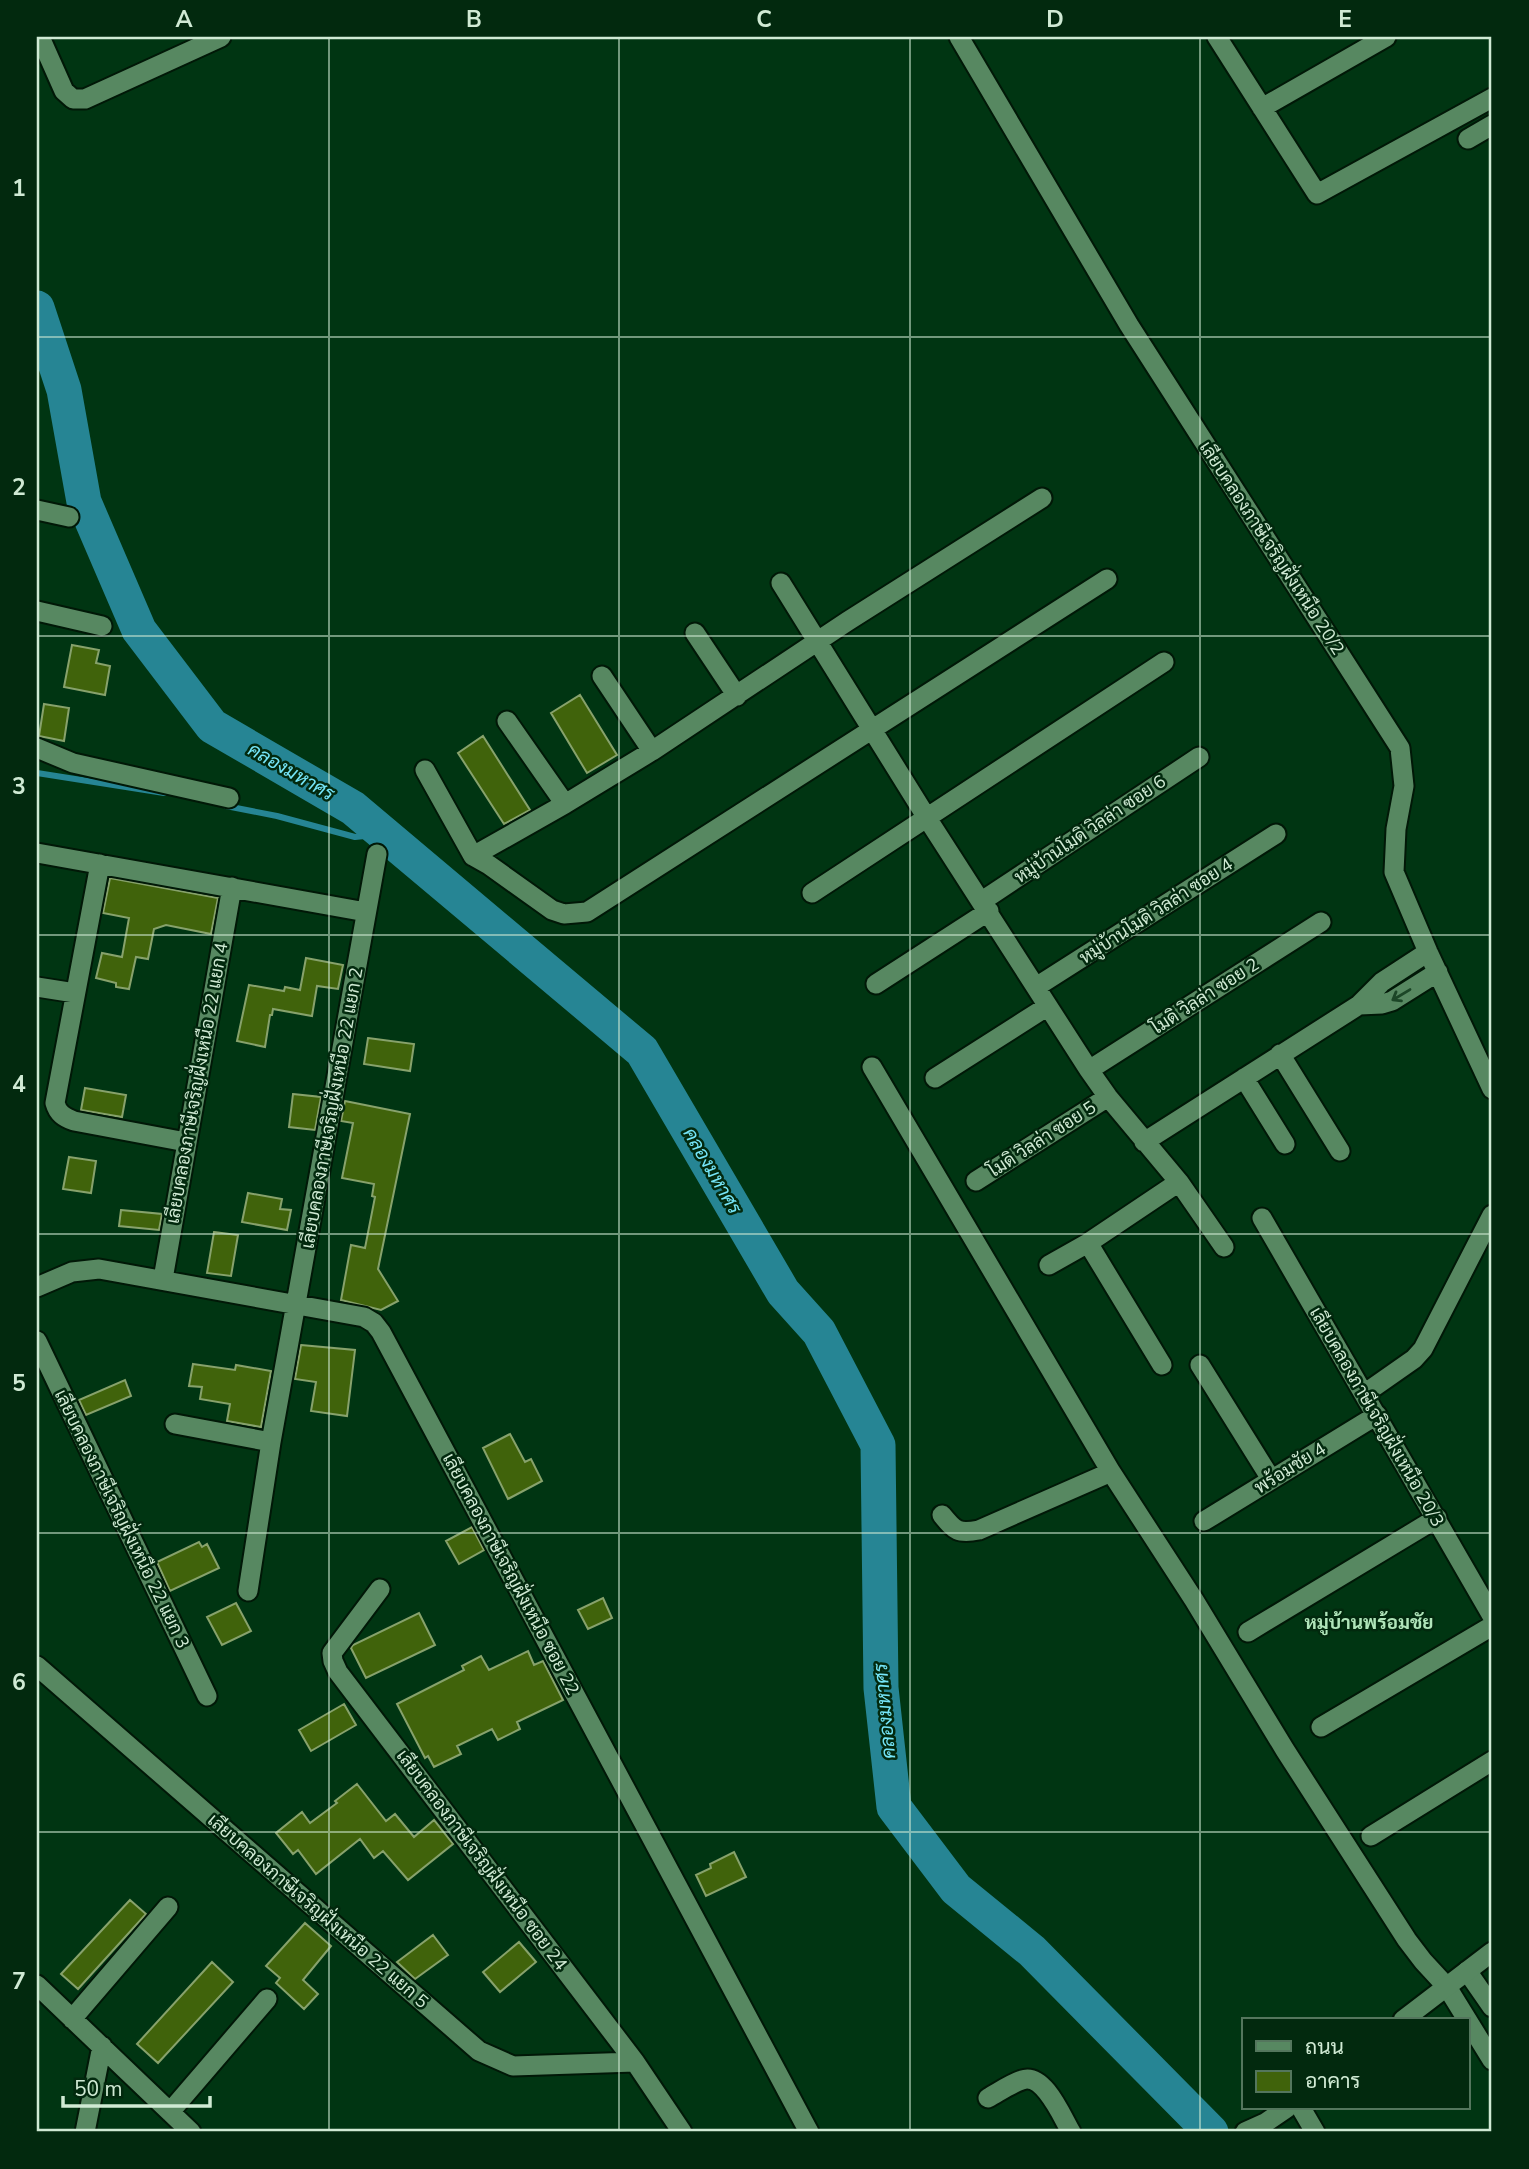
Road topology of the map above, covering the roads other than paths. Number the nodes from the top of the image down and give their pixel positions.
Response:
1 (40, 37) edge
2 (221, 37) edge
3 (959, 37) edge
4 (1217, 37) edge
5 (1386, 37) edge
6 (1492, 98) edge
7 (1262, 108) junction
8 (1492, 125) edge
9 (1468, 139) dead end
10 (1042, 498) dead end
11 (37, 510) edge
12 (69, 517) dead end
13 (1107, 579) dead end
14 (781, 583) dead end
15 (37, 611) edge
16 (102, 626) dead end
17 (695, 633) dead end
18 (819, 641) junction
19 (1164, 662) dead end
20 (603, 676) dead end
21 (737, 696) junction
22 (507, 721) dead end
23 (873, 729) junction
24 (37, 748) edge
25 (652, 751) junction
26 (1199, 757) dead end
27 (425, 770) dead end
28 (229, 798) dead end
29 (565, 804) junction
30 (927, 818) junction
31 (1276, 834) dead end
32 (37, 853) edge
33 (377, 853) dead end
34 (473, 856) junction
35 (100, 864) junction
36 (232, 887) junction
37 (812, 893) dead end
38 (985, 906) junction
39 (366, 912) junction
40 (1321, 922) dead end
41 (1428, 952) junction
42 (1438, 972) junction
43 (876, 984) dead end
44 (37, 987) edge
45 (1036, 987) junction
46 (75, 993) junction
47 (1359, 1005) junction
48 (1048, 1006) junction
49 (1280, 1054) junction
50 (872, 1068) dead end
51 (1089, 1070) junction
52 (1244, 1077) junction
53 (935, 1079) dead end
54 (1492, 1089) edge
55 (1108, 1097) junction
56 (186, 1142) junction
57 (1144, 1142) junction
58 (1285, 1144) dead end
59 (1339, 1151) dead end
60 (976, 1181) dead end
61 (1179, 1182) junction
62 (1492, 1215) edge
63 (1262, 1219) dead end
64 (1088, 1242) junction
65 (1223, 1247) dead end
66 (1049, 1265) dead end
67 (163, 1279) junction
68 (37, 1287) edge
69 (297, 1304) junction
70 (37, 1341) edge
71 (1200, 1364) dead end
72 (1162, 1365) dead end
73 (1364, 1394) junction
74 (1377, 1415) junction
75 (175, 1424) dead end
76 (271, 1442) junction
77 (1111, 1472) junction
78 (1271, 1479) junction
79 (942, 1515) dead end
80 (1437, 1518) junction
81 (1204, 1521) dead end
82 (380, 1589) dead end
83 (248, 1591) dead end
84 (1492, 1616) edge
85 (1492, 1626) edge
86 (1248, 1632) dead end
87 (37, 1666) edge
88 (207, 1696) dead end
89 (1321, 1727) dead end
90 (1492, 1761) edge
91 (1371, 1836) dead end
92 (168, 1907) dead end
93 (1492, 1952) edge
94 (1468, 1971) junction
95 (37, 1985) edge
96 (1447, 1986) junction
97 (267, 1999) dead end
98 (1492, 2007) edge
99 (72, 2018) junction
100 (1406, 2018) edge
101 (1466, 2018) edge
102 (1470, 2024) edge
103 (102, 2046) junction
104 (1492, 2060) edge
105 (635, 2062) junction
106 (988, 2098) dead end
107 (1284, 2110) edge
108 (1302, 2110) edge
109 (170, 2112) junction
110 (85, 2132) edge
111 (191, 2132) edge
112 (682, 2132) edge
113 (809, 2132) edge
114 (1071, 2132) edge
115 (1245, 2132) edge
116 (1315, 2132) edge

1 - 2 street
3 - 41 street, เลียบคลองภาษีเจริญฝั่งเหนือ 20/2
4 - 7 street
5 - 7 street
6 - 7 street
8 - 9 street
10 - 18 street
11 - 12 street
13 - 23 street
14 - 18 street
15 - 16 street
17 - 21 street
18 - 21 street
18 - 23 street
19 - 30 street
20 - 25 street
21 - 25 street
22 - 29 street
23 - 30 street
23 - 34 street
24 - 28 street
25 - 29 street
26 - 38 street, หมู่บ้านโมดิ วิลล่า ซอย 6
27 - 34 street
29 - 34 street
30 - 37 street
30 - 38 street
31 - 45 street, หมู่บ้านโมดิ วิลล่า ซอย 4
32 - 35 street
33 - 39 street, เลียบคลองภาษีเจริญฝั่งเหนือ 22 แยก 2
35 - 36 street
35 - 46 street
36 - 39 street
36 - 56 street, เลียบคลองภาษีเจริญฝั่งเหนือ 22 แยก 4
38 - 43 street, หมู่บ้านโมดิ วิลล่า ซอย 6
38 - 45 street
39 - 69 street, เลียบคลองภาษีเจริญฝั่งเหนือ 22 แยก 2
40 - 51 street, โมดิ วิลล่า ซอย 2
41 - 42 street, เลียบคลองภาษีเจริญฝั่งเหนือ 20/2
41 - 47 street
42 -> 47 street
42 - 54 street, เลียบคลองภาษีเจริญฝั่งเหนือ 20/2
44 - 46 street
45 - 48 street
46 - 56 street
47 - 49 street
48 - 51 street
48 - 53 street
49 - 52 street
49 - 59 street
50 - 77 street
51 - 55 street
52 - 57 street
52 - 58 street
55 - 57 street
55 - 60 street, โมดิ วิลล่า ซอย 5
56 - 67 street, เลียบคลองภาษีเจริญฝั่งเหนือ 22 แยก 4
57 - 61 street
61 - 64 street
61 - 65 street
62 - 73 street
63 - 73 street, เลียบคลองภาษีเจริญฝั่งเหนือ 20/3
64 - 66 street
64 - 72 street
67 - 68 street, เลียบคลองภาษีเจริญฝั่งเหนือ ซอย 22
67 - 69 street, เลียบคลองภาษีเจริญฝั่งเหนือ ซอย 22
69 - 76 street, เลียบคลองภาษีเจริญฝั่งเหนือ 22 แยก 2
69 - 113 street, เลียบคลองภาษีเจริญฝั่งเหนือ ซอย 22
70 - 88 street, เลียบคลองภาษีเจริญฝั่งเหนือ 22 แยก 3
71 - 78 street
73 - 74 street, เลียบคลองภาษีเจริญฝั่งเหนือ 20/3
74 - 78 street, พร้อมชัย 4
74 - 80 street, เลียบคลองภาษีเจริญฝั่งเหนือ 20/3
75 - 76 street
76 - 83 street, เลียบคลองภาษีเจริญฝั่งเหนือ 22 แยก 2
77 - 79 street
77 - 96 street
78 - 81 street, พร้อมชัย 4
80 - 84 street, เลียบคลองภาษีเจริญฝั่งเหนือ 20/3
80 - 86 street
82 - 105 street, เลียบคลองภาษีเจริญฝั่งเหนือ ซอย 24
85 - 89 street
87 - 105 street, เลียบคลองภาษีเจริญฝั่งเหนือ 22 แยก 5
90 - 91 street
92 - 99 street
93 - 94 street
94 - 96 street
94 - 98 street
95 - 99 street
96 - 100 street
96 - 101 street
97 - 109 street
99 - 103 street
102 - 104 street
103 - 109 street
103 - 110 street
105 - 112 street, เลียบคลองภาษีเจริญฝั่งเหนือ ซอย 24
106 - 114 street
107 - 115 street
108 - 116 street
109 - 111 street

